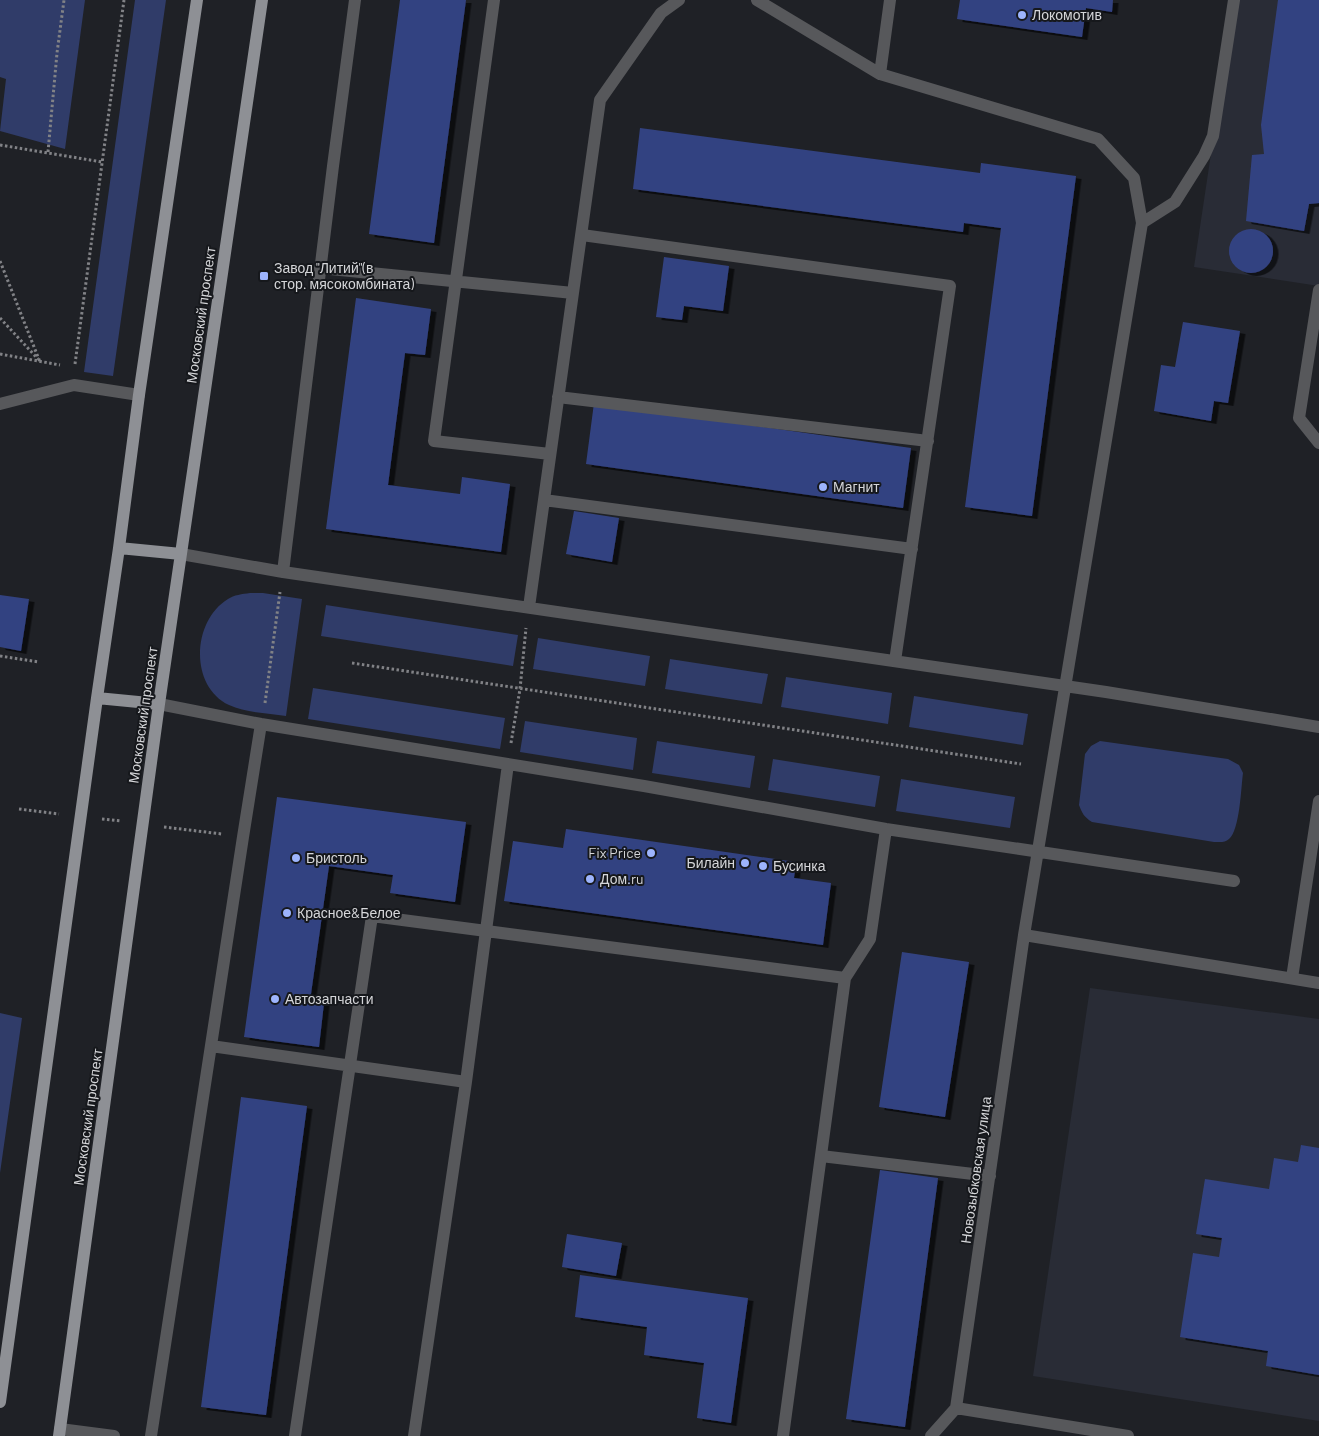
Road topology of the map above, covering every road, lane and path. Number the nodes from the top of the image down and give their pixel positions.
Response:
1 (64, 0) edge
2 (124, 0) edge
3 (197, 0) edge
4 (262, 0) edge
5 (355, 0) edge
6 (494, 0) edge
7 (679, 0) edge
8 (758, 0) edge
9 (890, 0) edge
10 (1234, 0) edge
11 (880, 74) junction
12 (0, 144) edge
13 (48, 152) junction
14 (102, 162) junction
15 (1142, 223) junction
16 (582, 235) junction
17 (0, 260) edge
18 (320, 268) junction
19 (455, 282) junction
20 (1319, 290) edge
21 (573, 293) junction
22 (0, 318) edge
23 (1314, 351) edge
24 (0, 354) edge
25 (40, 362) junction
26 (75, 368) junction
27 (74, 385) junction
28 (139, 395) junction
29 (558, 397) junction
30 (0, 404) edge
31 (928, 440) junction
32 (1319, 443) edge
33 (550, 454) junction
34 (544, 500) junction
35 (119, 548) junction
36 (912, 549) junction
37 (181, 554) junction
38 (283, 572) junction
39 (529, 607) junction
40 (0, 656) edge
41 (895, 661) junction
42 (39, 662) dead end
43 (352, 663) dead end
44 (1065, 686) junction
45 (520, 689) junction
46 (97, 698) junction
47 (159, 704) junction
48 (261, 724) junction
49 (1319, 727) edge
50 (508, 764) junction
51 (1021, 764) dead end
52 (1319, 801) edge
53 (886, 829) junction
54 (1038, 852) junction
55 (1234, 881) dead end
56 (486, 932) junction
57 (1024, 935) junction
58 (844, 978) junction
59 (1292, 978) junction
60 (1319, 983) edge
61 (211, 1046) junction
62 (348, 1066) junction
63 (466, 1082) junction
64 (821, 1156) junction
65 (990, 1176) junction
66 (0, 1402) edge
67 (956, 1408) junction
68 (60, 1433) edge
69 (1093, 1433) edge
70 (114, 1436) edge
71 (151, 1436) edge
72 (295, 1436) edge
73 (414, 1436) edge
74 (783, 1436) edge
75 (931, 1436) edge
76 (1128, 1436) edge

1 - 13 path
2 - 14 path
3 - 28 main road
4 - 37 main road, Московский проспект
5 - 18 street
6 - 19 street
7 - 16 street
8 - 11 street, Новозыбковская улица
9 - 11 street
10 - 15 street
11 - 15 street, Новозыбковская улица
12 - 13 path
13 - 14 path
14 - 26 path
15 - 44 street, Новозыбковская улица
16 - 21 street
16 - 31 street
17 - 25 path
18 - 19 street
18 - 38 street
19 - 21 street
19 - 33 street
20 - 23 street
21 - 29 street
22 - 25 path
23 - 32 street
24 - 25 path
25 - 26 path
26 - 27 path
27 - 28 street
27 - 30 street
28 - 35 main road
29 - 31 street
29 - 33 street
31 - 36 street
33 - 34 street
34 - 36 street
34 - 39 street
35 - 37 main road
35 - 46 main road
36 - 41 street
37 - 38 street
37 - 47 main road, Московский проспект
38 - 39 street
38 - 48 path
39 - 41 street
39 - 45 path
40 - 42 path
41 - 44 street
43 - 45 path
44 - 49 street
44 - 54 street, Новозыбковская улица
45 - 50 path
45 - 51 path
46 - 47 main road
46 - 66 main road
47 - 48 street
47 - 68 main road, Московский проспект
48 - 50 street
48 - 61 street
50 - 53 street
50 - 56 street
52 - 59 street
53 - 54 street
53 - 58 street
54 - 55 street
54 - 57 street, Новозыбковская улица
56 - 58 street
56 - 62 street
56 - 63 street
57 - 59 street
57 - 65 street, Новозыбковская улица
58 - 64 street
59 - 60 street
61 - 62 street
61 - 71 street
62 - 63 street
62 - 72 street
63 - 73 street
64 - 65 street
64 - 74 street
65 - 67 street, Новозыбковская улица
67 - 69 street
67 - 75 street
68 - 70 street
69 - 76 street

